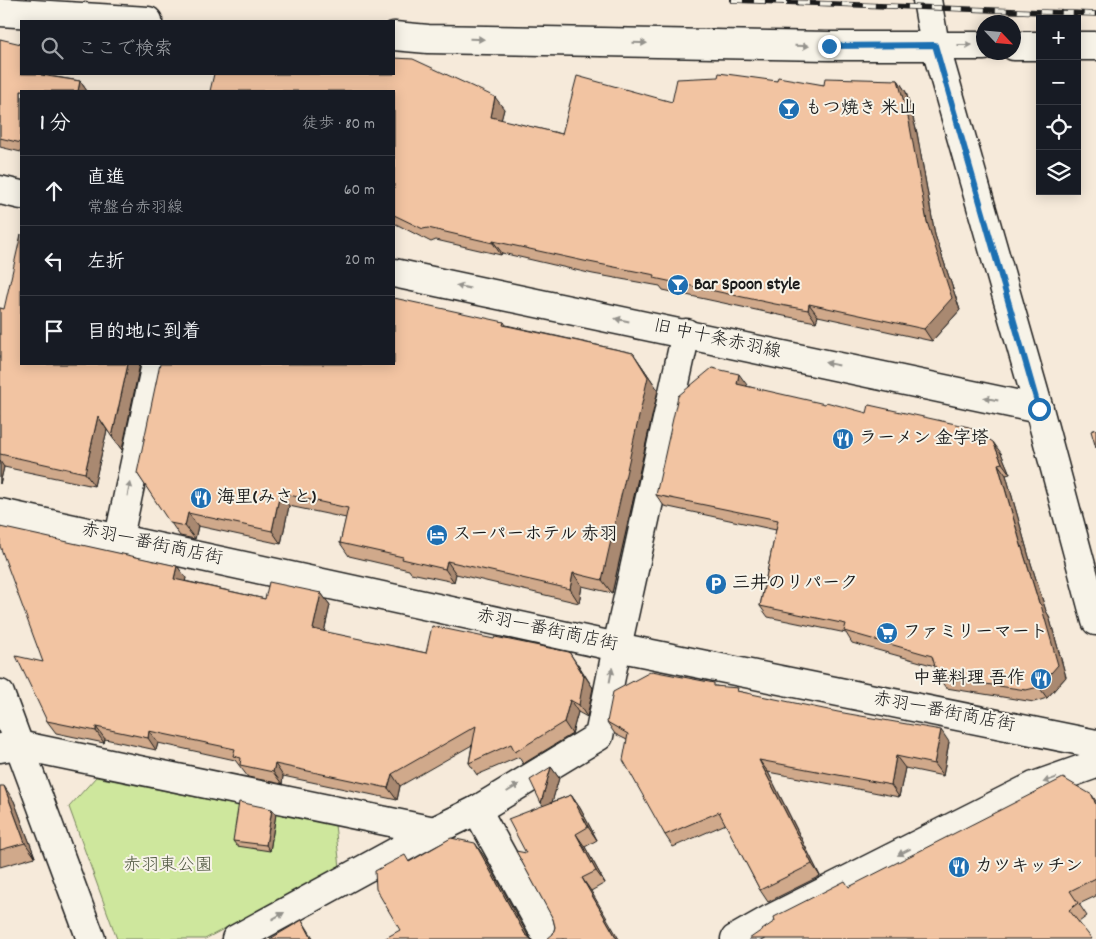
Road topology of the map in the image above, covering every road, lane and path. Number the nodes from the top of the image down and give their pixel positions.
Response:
1 (927, 0) edge
2 (0, 12) edge
3 (132, 20) edge
4 (395, 36) edge
5 (935, 45) junction
6 (976, 46) edge
7 (1021, 46) edge
8 (1036, 46) edge
9 (1081, 46) edge
10 (1096, 46) edge
11 (0, 190) edge
12 (20, 195) edge
13 (395, 273) edge
14 (686, 333) junction
15 (156, 365) edge
16 (1039, 409) junction
17 (0, 512) edge
18 (119, 537) junction
19 (1096, 622) edge
20 (616, 647) junction
21 (0, 694) edge
22 (1096, 744) edge
23 (9, 746) edge
24 (1096, 764) edge
25 (477, 810) junction
26 (434, 831) junction
27 (91, 939) edge
28 (236, 939) edge
29 (548, 939) edge
30 (735, 939) edge

1 - 5 street
2 - 3 street
4 -> 5 street
5 -> 6 street
5 - 16 street
7 - 8 street
9 - 10 street
11 - 12 street
14 -> 13 street, 旧 中十条赤羽線
16 -> 14 street, 旧 中十条赤羽線
14 - 20 street
18 -> 15 street
16 - 19 street
17 - 18 street, 赤羽一番街商店街
18 - 20 street, 赤羽一番街商店街
20 - 22 street, 赤羽一番街商店街
25 -> 20 street
21 - 23 street
23 - 26 street
23 - 27 street
24 -> 30 street
25 - 26 street
25 - 29 street
28 -> 26 street

